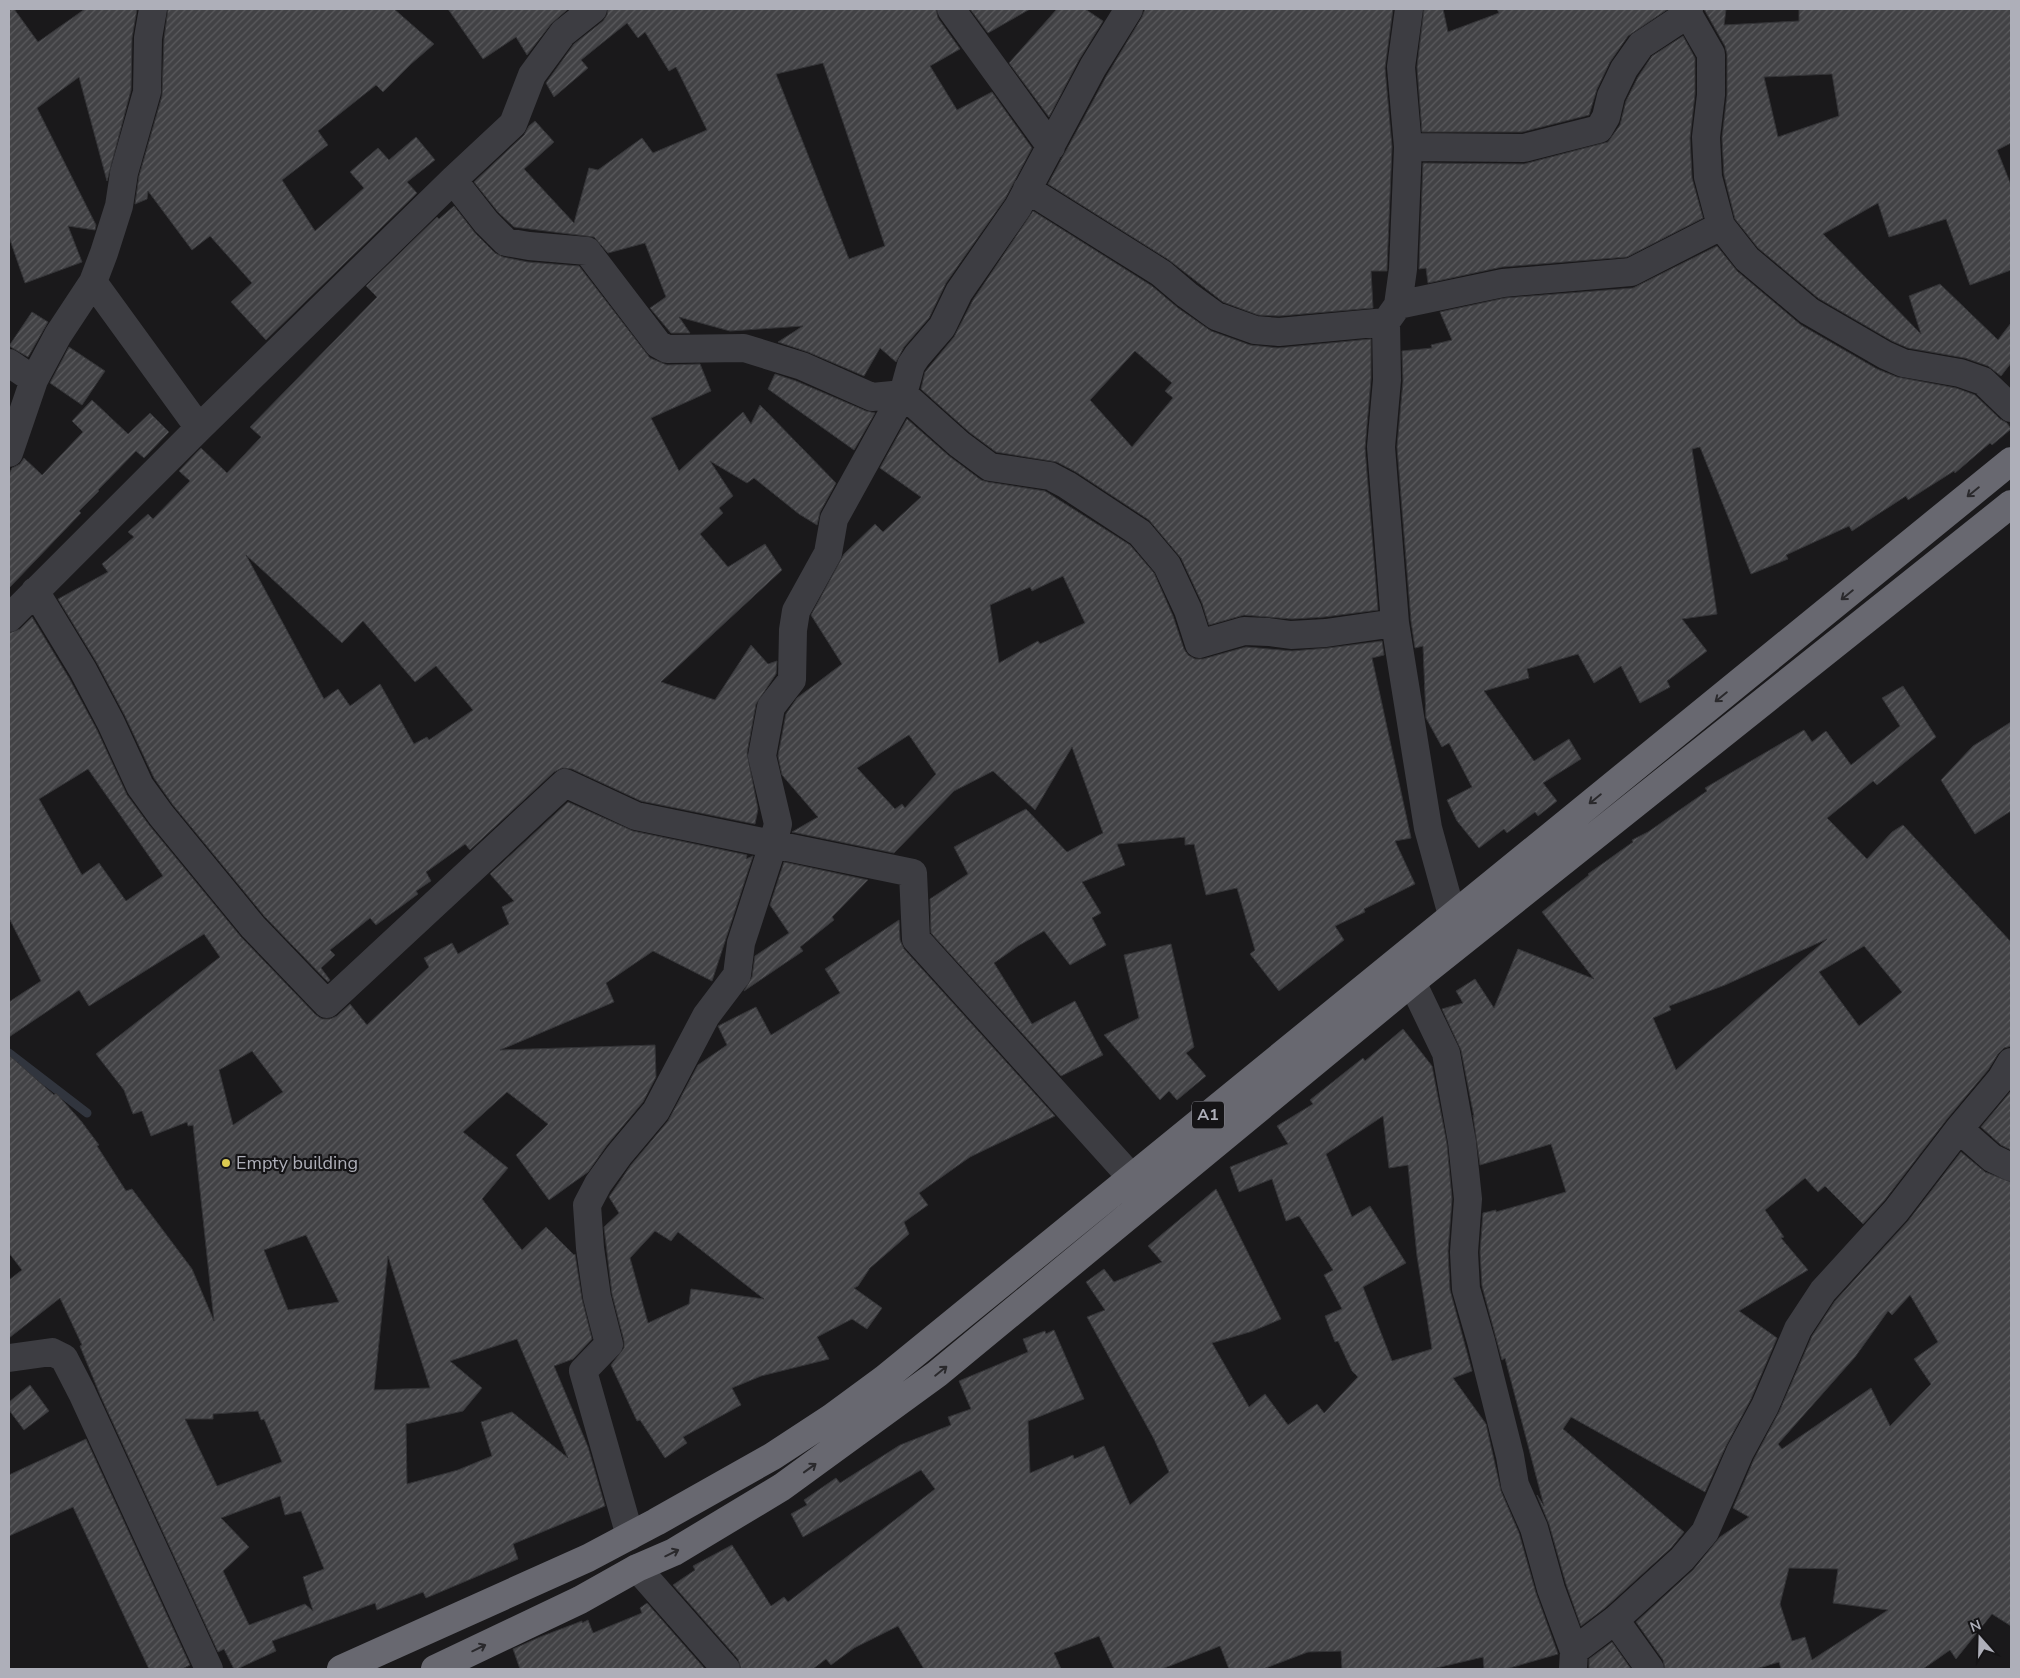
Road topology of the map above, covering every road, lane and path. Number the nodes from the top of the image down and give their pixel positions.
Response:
1 (153, 9) edge
2 (593, 9) edge
3 (950, 9) edge
4 (1129, 9) edge
5 (1409, 9) edge
6 (1689, 11) edge
7 (1051, 147) junction
8 (1408, 147) junction
9 (453, 180) junction
10 (1027, 189) junction
11 (1721, 226) junction
12 (93, 282) junction
13 (1392, 314) junction
14 (9, 363) edge
15 (34, 380) junction
16 (904, 394) junction
17 (2011, 408) edge
18 (200, 428) junction
19 (9, 453) edge
20 (2011, 462) edge
21 (2011, 504) edge
22 (35, 590) junction
23 (9, 618) edge
24 (1395, 623) junction
25 (1452, 915) junction
26 (1412, 982) junction
27 (2011, 1062) edge
28 (1960, 1129) junction
29 (2011, 1166) edge
30 (1131, 1178) junction
31 (9, 1358) edge
32 (630, 1536) junction
33 (637, 1568) junction
34 (1615, 1620) junction
35 (1574, 1660) edge
36 (209, 1669) edge
37 (341, 1669) edge
38 (435, 1669) edge
39 (726, 1669) edge
40 (1650, 1669) edge

1 - 12 street
2 - 9 street
3 - 7 street
4 - 7 street
5 - 8 street
6 - 8 street
6 - 11 street
7 - 10 street
8 - 13 street
9 - 16 street
9 - 18 street
10 - 13 street
10 - 16 street
11 - 13 street
11 - 17 street
12 - 15 street
12 - 18 street
13 - 24 street
14 - 15 street
15 - 19 street
16 - 24 street
16 - 32 street
18 - 22 street
20 -> 25 highway, A1
21 - 26 highway, A1
22 - 23 street
22 - 30 street
24 - 25 street
25 - 30 highway, A1
33 -> 26 highway, A1
26 - 35 street
27 - 28 street
28 - 29 street
28 - 34 street
30 - 32 highway, A1
31 - 36 street
32 - 37 highway, A1
38 -> 33 highway, A1
33 - 39 street
34 - 35 street
34 - 40 street

